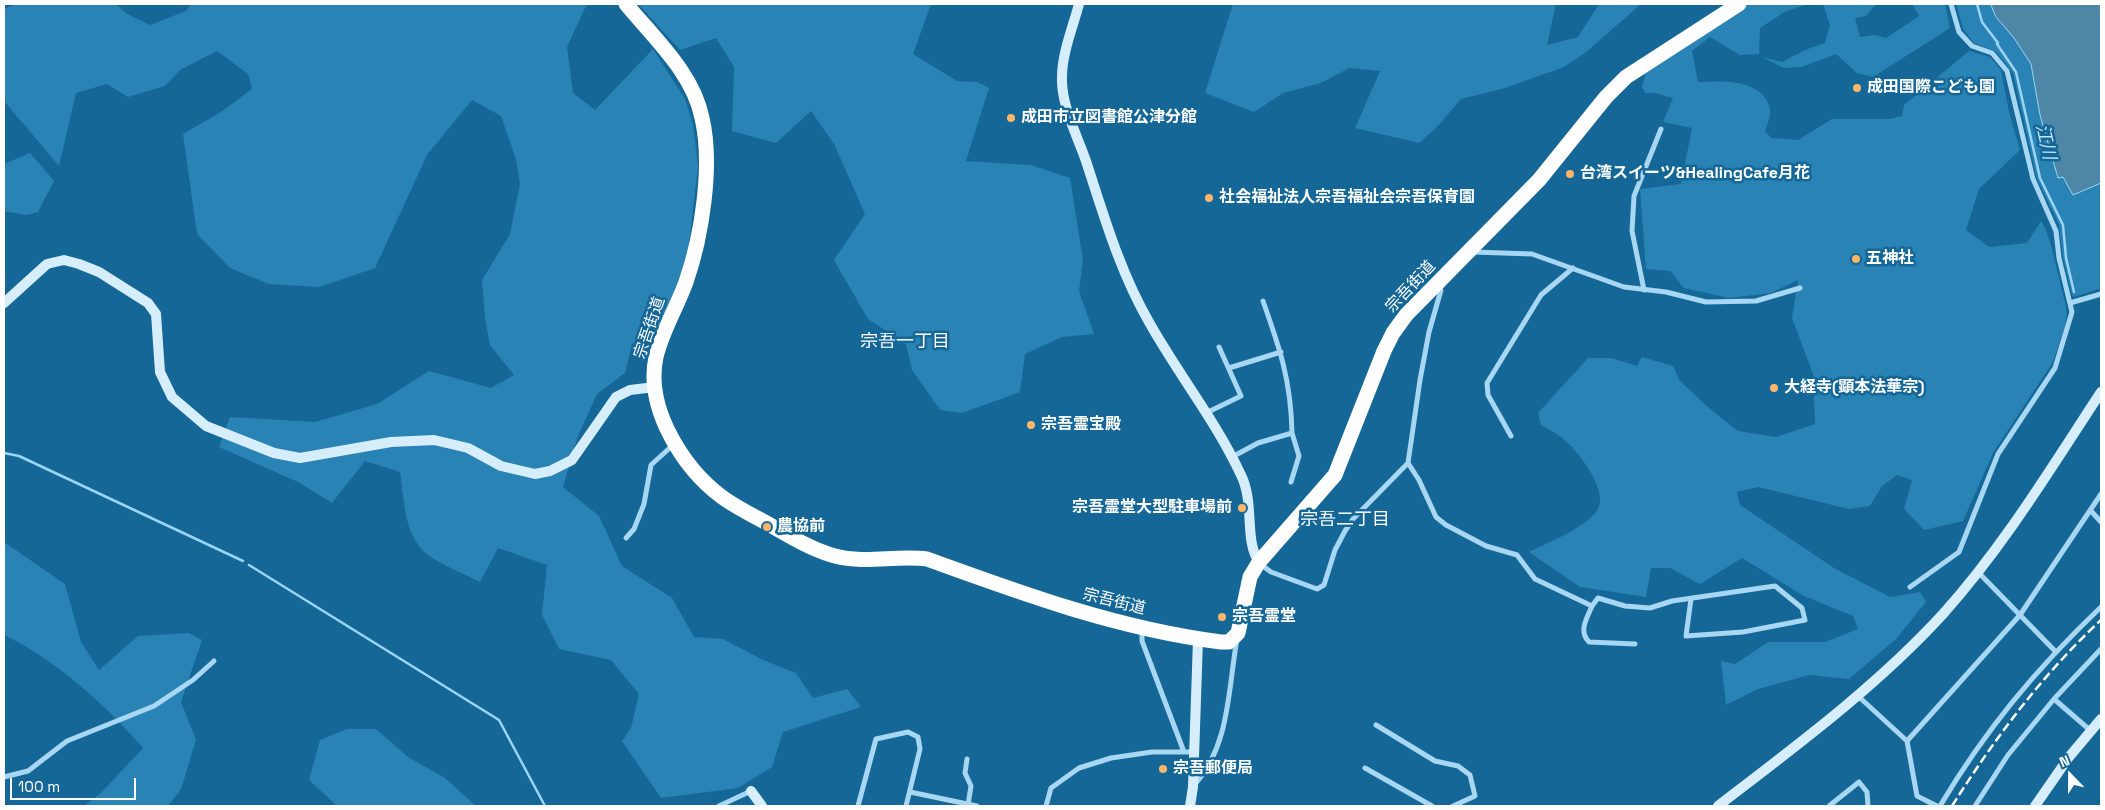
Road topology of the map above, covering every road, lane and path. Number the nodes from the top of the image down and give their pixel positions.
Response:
1 (626, 4) edge
2 (1080, 4) edge
3 (1739, 4) edge
4 (1951, 4) edge
5 (1661, 129) dead end
6 (1467, 252) junction
7 (1573, 268) junction
8 (1437, 284) junction
9 (1800, 288) dead end
10 (1644, 290) junction
11 (2101, 294) edge
12 (1263, 301) dead end
13 (4, 303) edge
14 (2070, 303) junction
15 (1219, 347) dead end
16 (1281, 352) junction
17 (1229, 368) junction
18 (655, 387) junction
19 (2101, 392) edge
20 (1205, 414) junction
21 (1292, 433) junction
22 (1511, 436) dead end
23 (675, 443) junction
24 (1231, 457) junction
25 (1408, 463) junction
26 (1291, 482) dead end
27 (2101, 494) edge
28 (2091, 511) junction
29 (2101, 522) edge
30 (626, 538) dead end
31 (1259, 562) junction
32 (1978, 572) junction
33 (1910, 587) dead end
34 (1691, 598) junction
35 (1592, 606) junction
36 (2101, 607) edge
37 (2020, 615) junction
38 (1142, 628) junction
39 (1238, 633) junction
40 (1198, 639) junction
41 (1635, 644) dead end
42 (2101, 649) edge
43 (2055, 651) junction
44 (214, 661) dead end
45 (1858, 695) junction
46 (2054, 699) junction
47 (2101, 719) edge
48 (1376, 725) dead end
49 (2091, 731) junction
50 (1907, 741) junction
51 (1188, 752) junction
52 (966, 759) dead end
53 (1364, 768) dead end
54 (4, 777) edge
55 (1193, 787) junction
56 (751, 791) joint
57 (910, 792) junction
58 (952, 804) edge
59 (968, 805) edge
60 (719, 806) edge
61 (762, 806) edge
62 (858, 806) edge
63 (906, 806) edge
64 (977, 806) edge
65 (1046, 806) edge
66 (1190, 806) edge
67 (1432, 806) edge
68 (1453, 806) edge
69 (1718, 806) edge
70 (1829, 806) edge
71 (1868, 806) edge
72 (1938, 806) edge
73 (1975, 806) edge
74 (2035, 806) edge

1 - 18 highway, 宗吾街道
2 - 20 street
3 - 6 highway, 宗吾街道
4 - 14 street
5 - 10 street
6 - 7 street
6 - 8 highway, 宗吾街道
7 - 10 street
7 - 22 street
8 - 25 street
8 - 31 highway, 宗吾街道
9 - 10 street
11 - 14 street
12 - 16 street
13 - 18 street
14 - 33 street
15 - 17 street
16 - 17 street
16 - 21 street
17 - 20 street
18 - 23 highway, 宗吾街道
19 - 32 street
20 - 24 street
21 - 24 street
21 - 26 street
23 - 30 street
23 - 38 highway, 宗吾街道
24 - 31 street
25 - 31 street
25 - 35 street
27 - 28 street
28 - 29 street
28 - 37 street
31 - 39 highway, 宗吾街道
32 - 37 street
32 - 45 street
34 - 34 street
34 - 35 street
35 - 41 street
36 - 43 street
37 - 43 street
37 - 50 street
38 - 40 highway, 宗吾街道
38 - 51 street
39 - 40 highway, 宗吾街道
39 - 55 street
40 - 51 street
42 - 46 street
43 - 72 street
44 - 54 street
45 - 50 street
45 - 69 street
46 - 49 street
46 - 73 street
47 - 49 street
48 - 68 street
49 - 74 street
50 - 72 street
51 - 55 street
51 - 65 street
52 - 59 street
53 - 67 street
55 - 66 street
56 - 60 street
56 - 61 street
57 - 58 street
57 - 62 street
57 - 63 street
58 - 59 street
59 - 64 street
70 - 71 street

